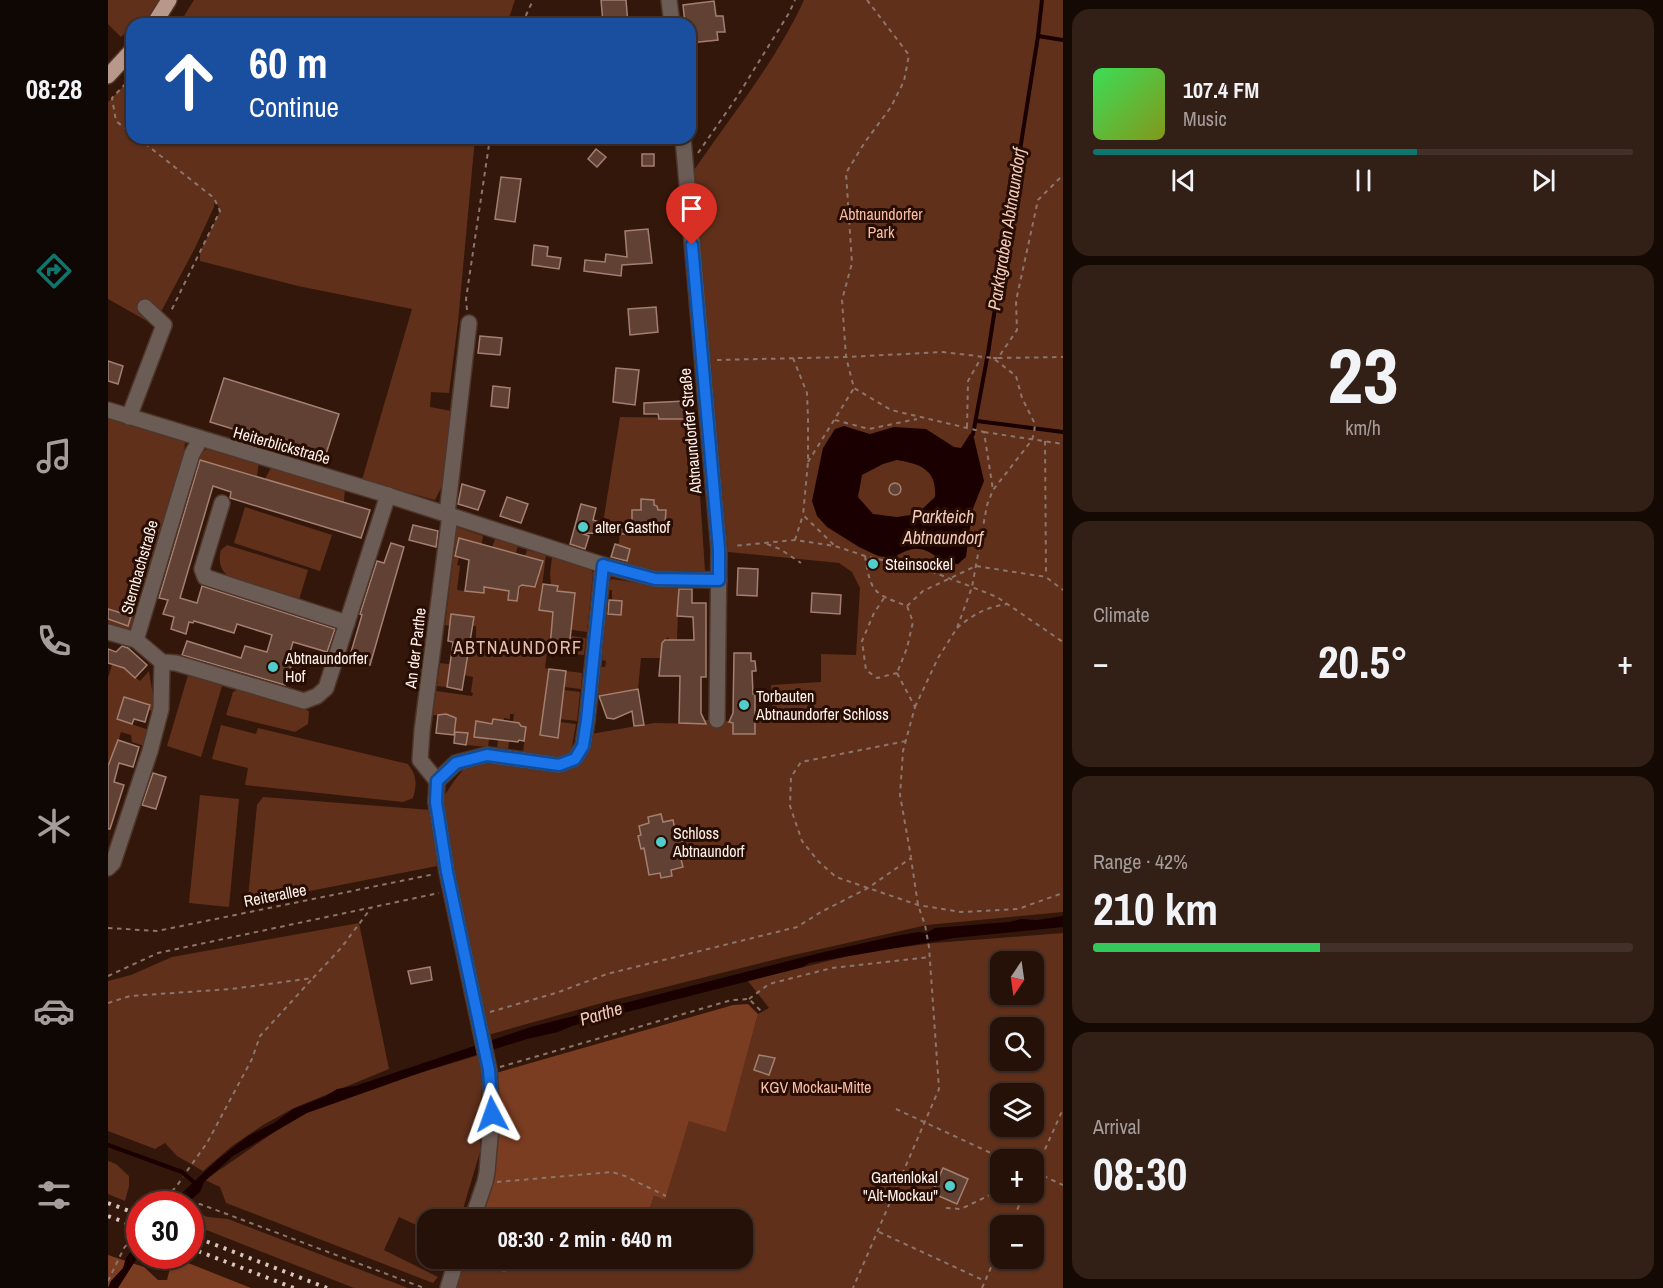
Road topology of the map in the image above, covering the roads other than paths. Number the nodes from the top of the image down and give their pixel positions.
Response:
1 (169, 0) edge
2 (669, 0) edge
3 (158, 18) edge
4 (671, 18) edge
5 (126, 56) edge
6 (108, 76) edge
7 (684, 144) edge
8 (146, 307) dead end
9 (469, 323) road end
10 (108, 410) edge
11 (129, 417) junction
12 (200, 440) junction
13 (388, 495) junction
14 (222, 502) dead end
15 (448, 514) junction
16 (603, 565) junction
17 (719, 580) junction
18 (348, 623) junction
19 (108, 632) edge
20 (136, 640) junction
21 (162, 662) junction
22 (717, 720) dead end
23 (437, 781) junction
24 (110, 866) edge
25 (476, 1209) edge
26 (454, 1269) edge
27 (448, 1288) edge

1 - 3 main road
2 - 4 street
5 - 6 main road
7 - 17 street, Abtnaundorfer Straße
8 - 11 street
9 - 15 street
10 - 11 street, Heiterblickstraße
11 - 12 street, Heiterblickstraße
12 - 13 street, Heiterblickstraße
12 - 20 street, Sternbachstraße
13 - 15 street, Heiterblickstraße
13 - 18 street
14 - 18 street
15 - 16 street, Heiterblickstraße
15 - 23 street, An der Parthe
16 - 17 street, Heiterblickstraße
16 - 23 street
17 - 22 street, Abtnaundorfer Straße
18 - 21 street
19 - 20 street
20 - 21 street, Sternbachstraße
21 - 24 street
23 - 25 street
26 - 27 street

